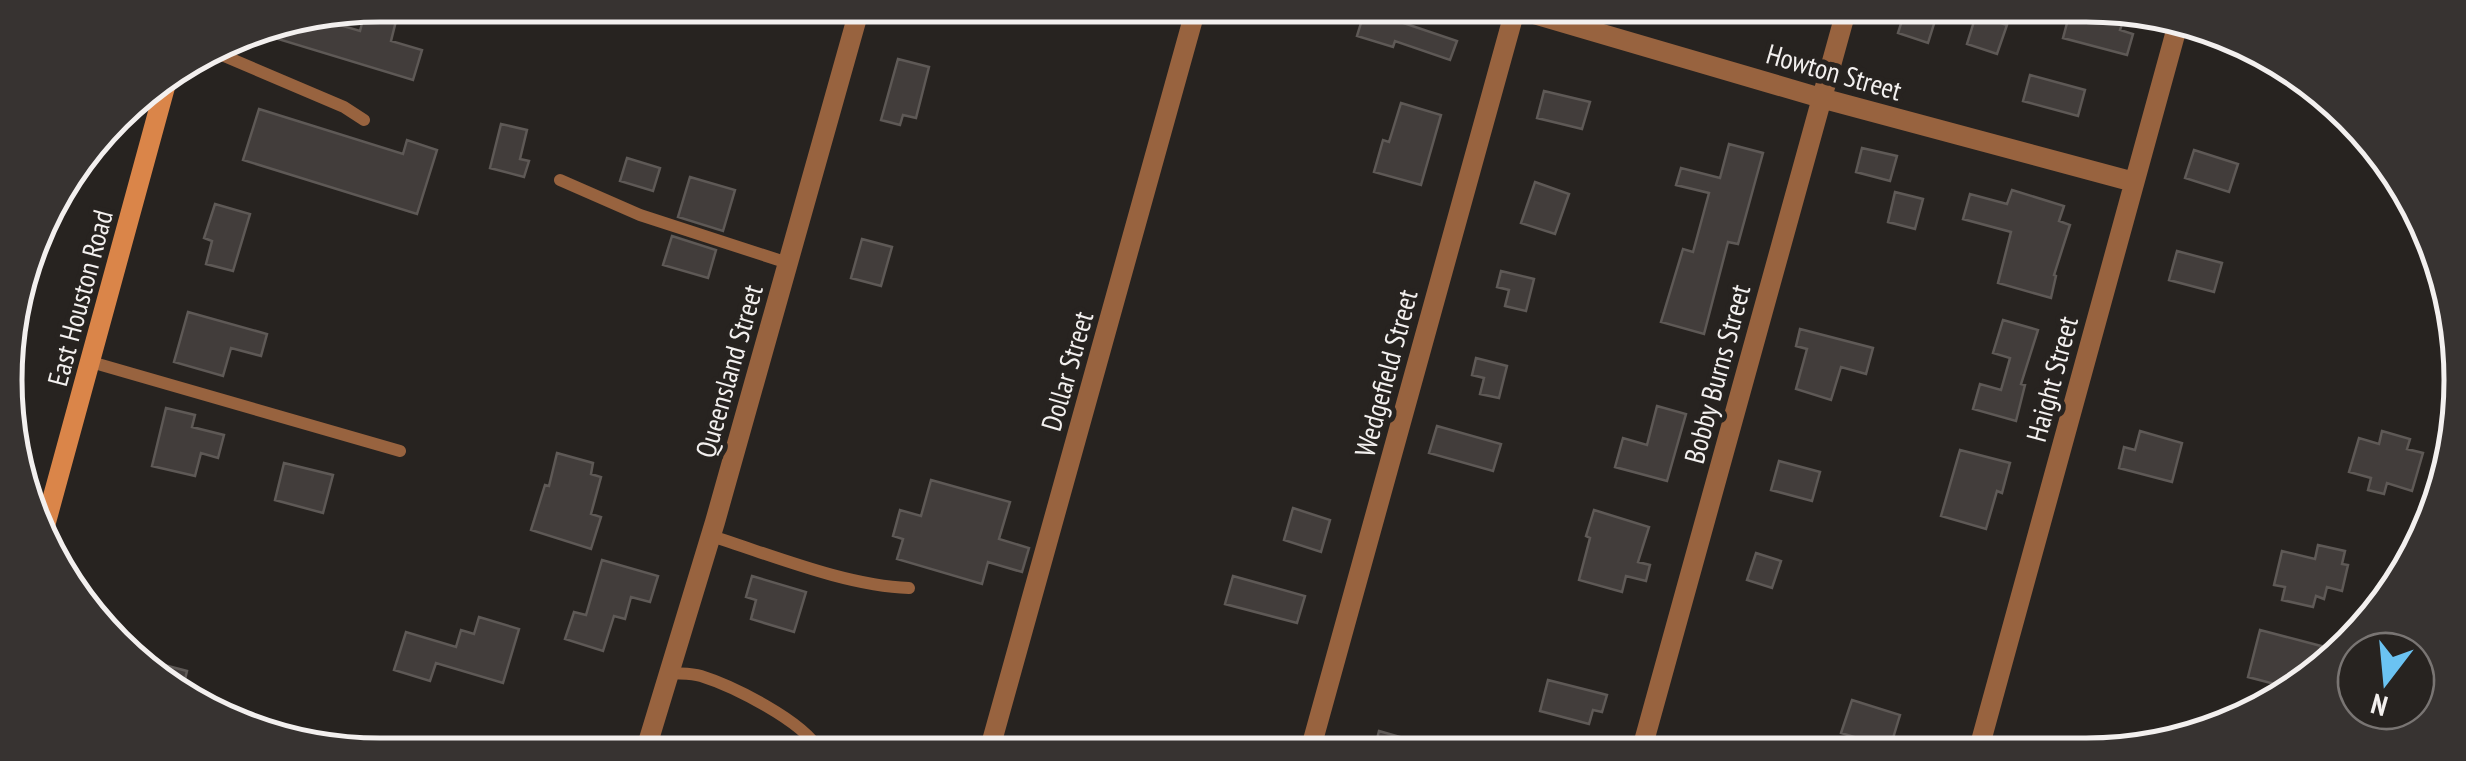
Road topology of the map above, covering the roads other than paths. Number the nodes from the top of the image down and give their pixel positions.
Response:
1 (856, 22) edge
2 (1192, 22) edge
3 (1515, 22) edge
4 (1559, 22) edge
5 (1843, 22) edge
6 (2175, 34) edge
7 (227, 57) edge
8 (163, 96) edge
9 (1821, 98) junction
10 (364, 120) dead end
11 (560, 180) dead end
12 (2134, 182) junction
13 (788, 262) junction
14 (91, 362) junction
15 (400, 451) dead end
16 (48, 514) edge
17 (711, 536) junction
18 (910, 588) dead end
19 (670, 673) junction
20 (650, 738) edge
21 (812, 738) edge
22 (993, 738) edge
23 (1314, 738) edge
24 (1645, 738) edge
25 (1982, 738) edge

1 - 13 street, Queensland Street
2 - 22 street, Dollar Street
3 - 23 street, Wedgefield Street
4 - 9 street, Howton Street
5 - 9 street, Bobby Burns Street
6 - 12 street, Haight Street
7 - 10 lane
8 - 14 street, East Houston Road
9 - 12 street, Howton Street
9 - 24 street, Bobby Burns Street
11 - 13 lane
12 - 25 street, Haight Street
13 - 17 street, Queensland Street
14 - 15 lane
14 - 16 street, East Houston Road
17 - 18 lane
17 - 19 street, Queensland Street
19 - 20 street, Queensland Street
19 - 21 lane

